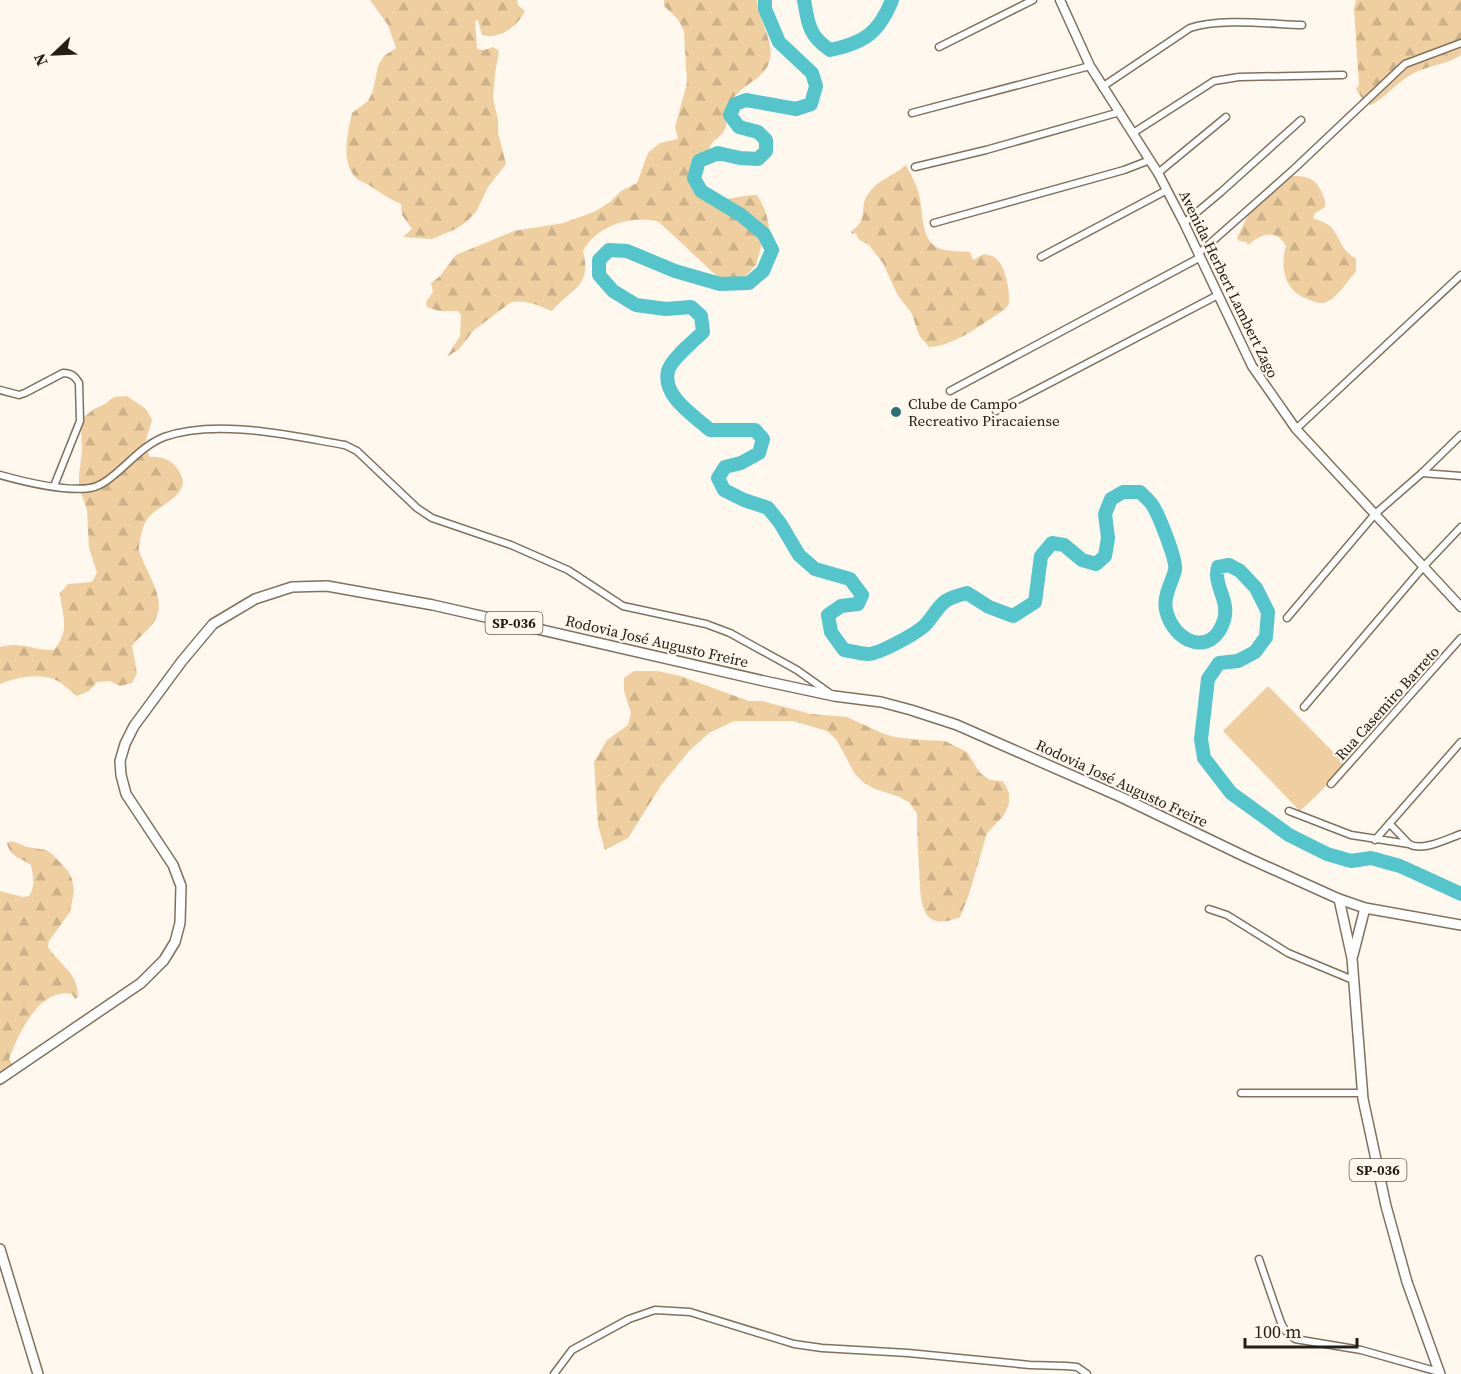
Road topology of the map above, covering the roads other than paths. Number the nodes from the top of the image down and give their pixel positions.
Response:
1 (1033, 0) edge
2 (1060, 0) edge
3 (1302, 25) dead end
4 (1461, 43) edge
5 (939, 47) dead end
6 (1090, 66) junction
7 (1343, 75) dead end
8 (1102, 87) junction
9 (1120, 112) junction
10 (912, 113) dead end
11 (1226, 117) dead end
12 (1301, 120) dead end
13 (1133, 133) junction
14 (1150, 160) junction
15 (915, 166) dead end
16 (1158, 173) junction
17 (1167, 190) junction
18 (934, 223) dead end
19 (1184, 223) junction
20 (1199, 256) junction
21 (1041, 257) dead end
22 (1461, 275) edge
23 (1218, 295) junction
24 (0, 390) edge
25 (950, 391) dead end
26 (996, 411) dead end
27 (1296, 429) junction
28 (1461, 435) edge
29 (1422, 473) junction
30 (0, 475) edge
31 (1461, 476) edge
32 (54, 486) junction
33 (1375, 514) junction
34 (1461, 527) edge
35 (1424, 566) junction
36 (1461, 607) edge
37 (1287, 618) dead end
38 (1461, 638) edge
39 (834, 696) junction
40 (1304, 707) dead end
41 (1461, 742) edge
42 (1331, 784) dead end
43 (1289, 811) dead end
44 (1390, 824) junction
45 (1461, 834) edge
46 (1375, 840) junction
47 (1409, 843) junction
48 (1339, 899) junction
49 (1365, 908) junction
50 (1209, 909) dead end
51 (1456, 924) edge
52 (1352, 958) junction
53 (1353, 980) junction
54 (0, 1079) edge
55 (1241, 1093) dead end
56 (1363, 1093) junction
57 (0, 1249) edge
58 (1259, 1258) dead end
59 (1439, 1373) edge
60 (38, 1374) edge
61 (554, 1374) edge
62 (1087, 1374) edge

1 - 5 street
2 - 6 street, Avenida Herbert Lambert Zago
3 - 8 street
4 - 20 street
6 - 8 street, Avenida Herbert Lambert Zago
6 - 10 street
7 - 13 street
8 - 9 street, Avenida Herbert Lambert Zago
9 - 13 street, Avenida Herbert Lambert Zago
9 - 15 street
11 - 16 street
12 - 19 street
13 - 14 street, Avenida Herbert Lambert Zago
14 - 16 street, Avenida Herbert Lambert Zago
14 - 18 street
16 - 17 street, Avenida Herbert Lambert Zago
17 - 19 street, Avenida Herbert Lambert Zago
17 - 21 street
19 - 20 street, Avenida Herbert Lambert Zago
20 - 23 street, Avenida Herbert Lambert Zago
20 - 25 street
22 - 27 street
23 - 26 street
23 - 27 street, Avenida Herbert Lambert Zago
24 - 32 street
27 - 33 street, Avenida Herbert Lambert Zago
28 - 29 street
29 - 31 street
29 - 33 street
30 - 32 street
32 - 39 street
33 - 35 street, Avenida Herbert Lambert Zago
33 - 37 street
34 - 35 street
35 - 36 street, Avenida Herbert Lambert Zago
35 - 40 street
38 - 42 street, Rua Casemiro Barreto
39 - 48 main road, Rodovia José Augusto Freire / SP-036
39 - 54 main road, Rodovia José Augusto Freire / SP-036
41 - 44 street
43 - 46 street
44 - 46 street
44 - 47 street
45 - 47 street
46 - 47 street
48 - 49 main road, Rodovia José Augusto Freire / SP-036
48 - 52 main road, SP-036
49 - 51 main road, Rodovia José Augusto Freire
49 - 52 main road, SP-036
50 - 53 street
52 - 53 main road, SP-036
53 - 56 main road, SP-036
55 - 56 street
56 - 59 main road, SP-036
57 - 60 main road
58 - 59 street
61 - 62 street

